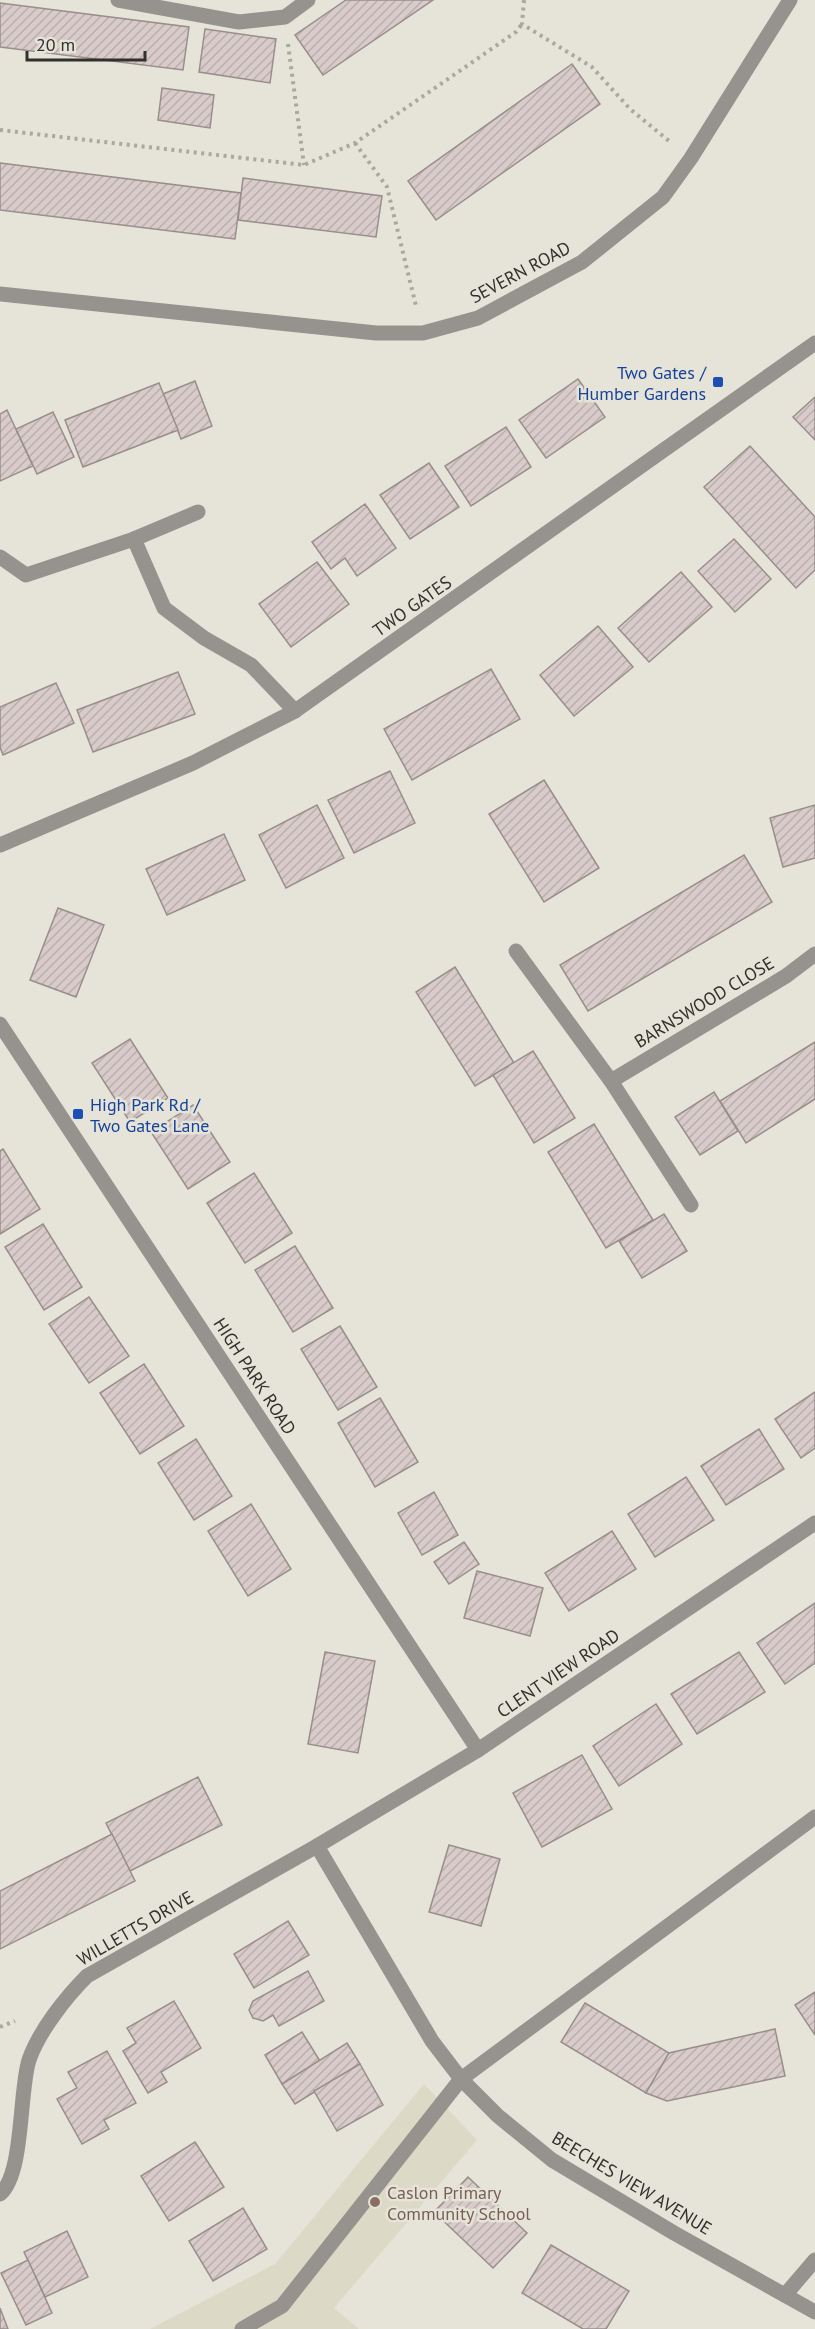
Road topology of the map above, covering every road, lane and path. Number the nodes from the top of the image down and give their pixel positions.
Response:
1 (118, 0) edge
2 (308, 0) edge
3 (524, 0) edge
4 (790, 0) edge
5 (285, 17) junction
6 (522, 24) junction
7 (0, 130) edge
8 (355, 143) junction
9 (691, 158) junction
10 (303, 165) junction
11 (0, 294) edge
12 (423, 333) junction
13 (815, 343) edge
14 (198, 512) dead end
15 (134, 539) junction
16 (0, 557) edge
17 (296, 711) junction
18 (0, 845) edge
19 (516, 951) dead end
20 (815, 954) edge
21 (0, 1024) edge
22 (611, 1081) junction
23 (691, 1204) dead end
24 (815, 1523) edge
25 (478, 1750) junction
26 (815, 1817) edge
27 (317, 1846) junction
28 (460, 2079) junction
29 (0, 2194) edge
30 (815, 2260) edge
31 (786, 2295) junction
32 (815, 2312) edge
33 (242, 2329) edge

1 - 5 street
2 - 5 street
3 - 6 path
4 - 9 street, SEVERN ROAD
5 - 10 path
6 - 8 path
6 - 9 path
7 - 10 path
8 - 10 path
8 - 12 path
9 - 12 street, SEVERN ROAD
11 - 12 street, SEVERN ROAD
13 - 17 street, TWO GATES
14 - 15 street
15 - 16 street
15 - 17 street
17 - 18 street, TWO GATES
19 - 22 street
20 - 22 street, BARNSWOOD CLOSE
21 - 25 street, HIGH PARK ROAD
22 - 23 street
24 - 25 street, CLENT VIEW ROAD
25 - 27 street, CLENT VIEW ROAD
26 - 28 street
27 - 28 street, BEECHES VIEW AVENUE
27 - 29 street, WILLETTS DRIVE
28 - 31 street, BEECHES VIEW AVENUE
28 - 33 street
30 - 31 street
31 - 32 street, BEECHES VIEW AVENUE

